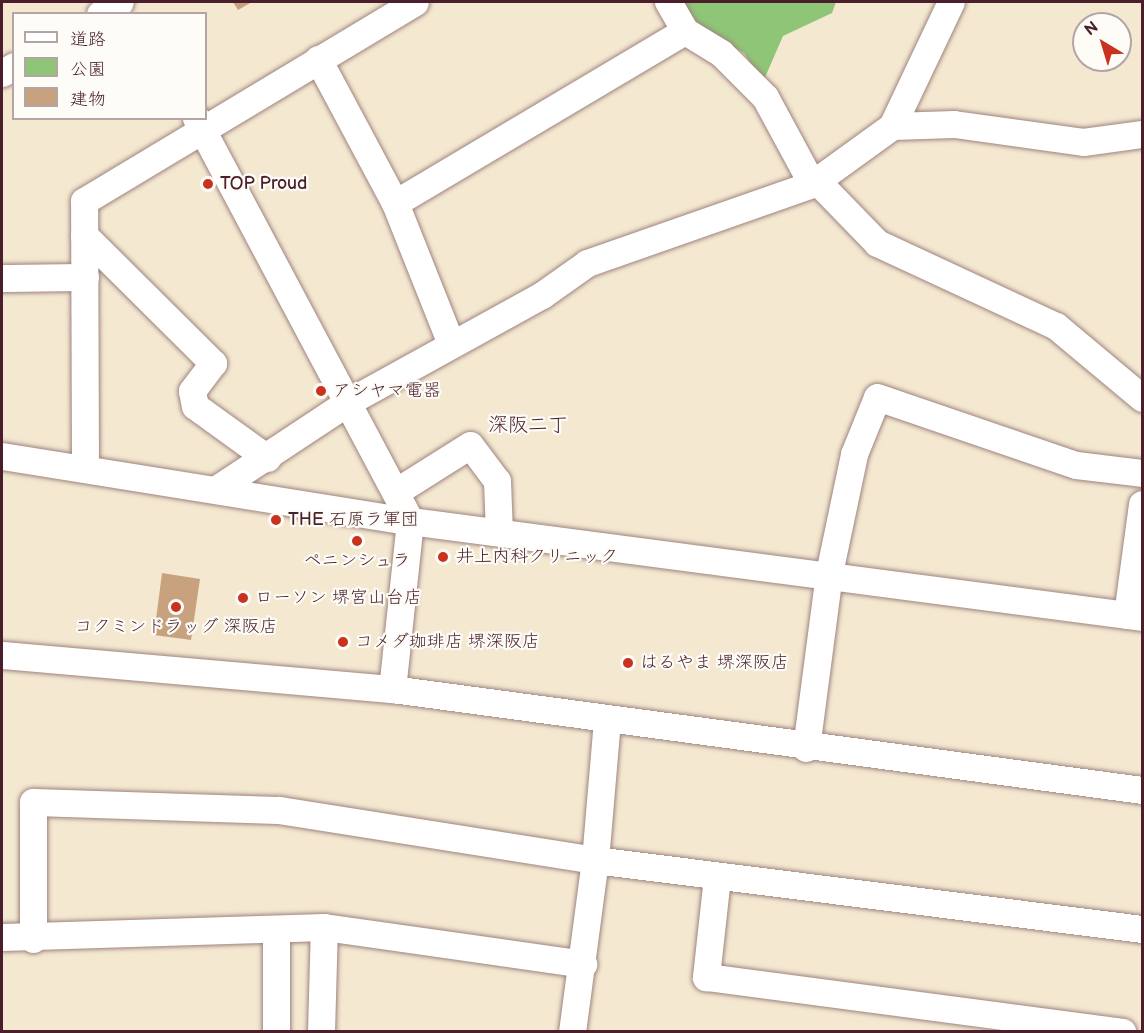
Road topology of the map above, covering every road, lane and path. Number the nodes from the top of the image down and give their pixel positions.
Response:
1 (120, 2) edge
2 (415, 2) edge
3 (668, 2) edge
4 (951, 2) edge
5 (103, 12) edge
6 (686, 31) junction
7 (318, 59) junction
8 (200, 126) edge
9 (892, 126) junction
10 (1143, 134) edge
11 (814, 182) junction
12 (395, 203) junction
13 (84, 235) junction
14 (84, 277) junction
15 (2, 278) edge
16 (452, 344) junction
17 (1143, 398) edge
18 (348, 402) junction
19 (2, 456) edge
20 (267, 458) junction
21 (85, 466) junction
22 (1143, 472) edge
23 (218, 488) junction
24 (397, 491) junction
25 (1143, 504) edge
26 (410, 521) junction
27 (499, 532) junction
28 (829, 573) junction
29 (1135, 616) edge
30 (2, 655) edge
31 (392, 689) junction
32 (606, 719) junction
33 (806, 748) junction
34 (1143, 790) edge
35 (595, 860) junction
36 (717, 877) junction
37 (324, 927) junction
38 (276, 928) junction
39 (1143, 929) edge
40 (2, 937) edge
41 (33, 939) junction
42 (583, 964) junction
43 (276, 1032) edge
44 (321, 1032) edge
45 (572, 1032) edge
46 (1122, 1032) edge

1 - 5 street
2 - 7 street
3 - 6 street
4 - 9 street
6 - 11 street
6 - 12 street
7 - 8 street
7 - 12 street
8 - 13 street
8 - 18 street
9 - 10 street
9 - 11 street
11 - 16 street
11 - 17 street
12 - 16 street
13 - 14 street
13 - 20 street
14 - 15 street
14 - 21 street
16 - 18 street
18 - 20 street
18 - 24 street
19 - 21 street
20 - 23 street
21 - 23 street
22 - 28 street
23 - 26 street
24 - 26 street
24 - 27 street
25 - 29 street
26 - 27 street
26 - 31 street
27 - 28 street
28 - 29 street
28 - 33 street
30 - 31 street
31 - 32 street
32 - 33 street
32 - 35 street
33 - 34 street
35 - 36 street
35 - 41 street
35 - 42 street
36 - 39 street
36 - 46 street
37 - 38 street
37 - 42 street
37 - 44 street
38 - 41 street
38 - 43 street
40 - 41 street
42 - 45 street

